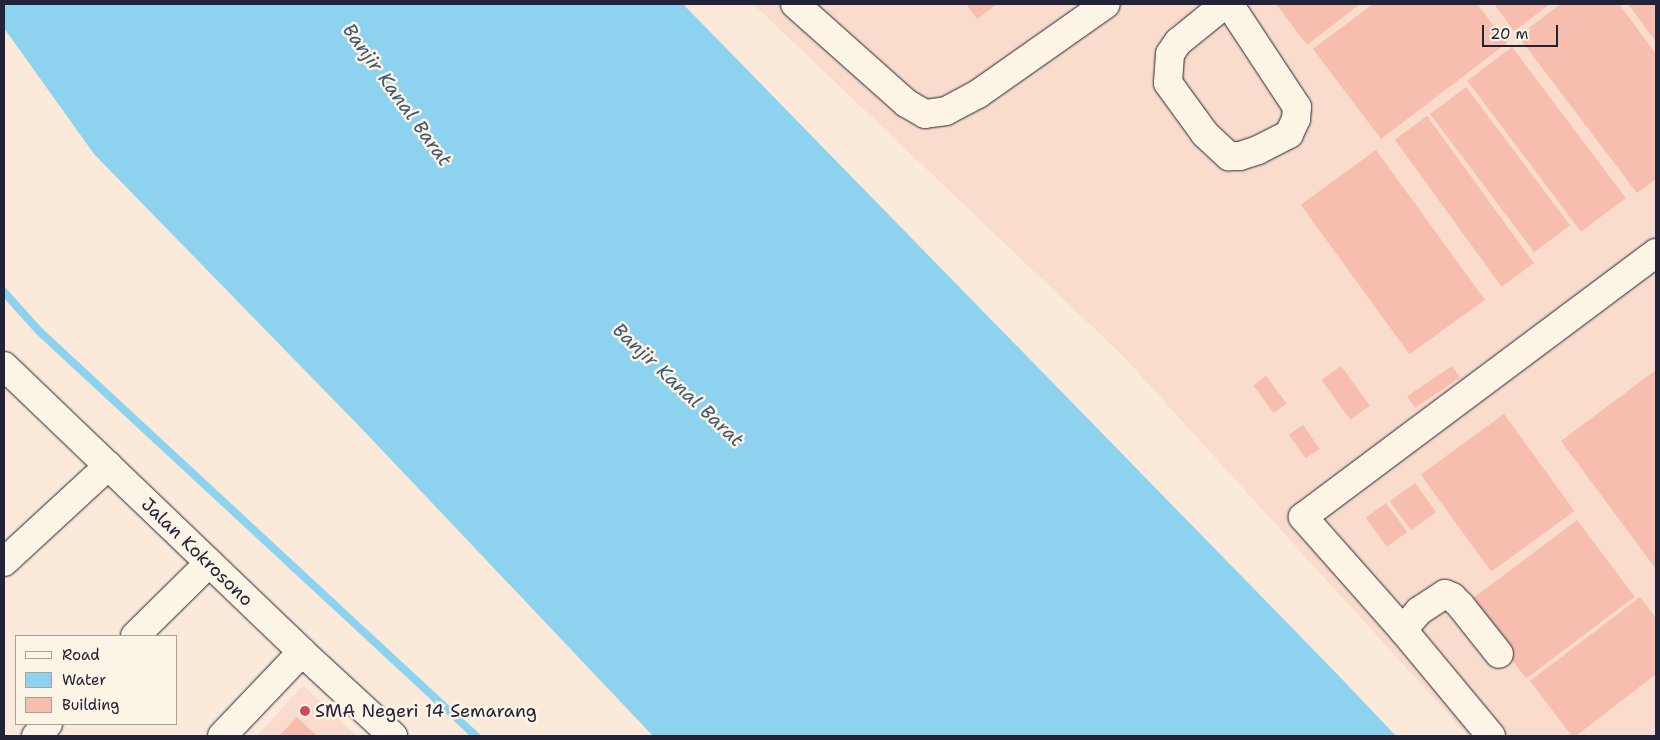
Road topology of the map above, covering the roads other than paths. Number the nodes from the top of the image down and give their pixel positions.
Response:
1 (795, 4) edge
2 (1106, 4) edge
3 (1227, 4) edge
4 (1656, 253) edge
5 (4, 366) edge
6 (108, 466) junction
7 (4, 562) edge
8 (209, 564) junction
9 (1403, 630) junction
10 (136, 635) edge
11 (302, 652) junction
12 (1499, 654) dead end
13 (47, 725) edge
14 (36, 736) edge
15 (222, 736) edge
16 (394, 736) edge
17 (1491, 736) edge

1 - 2 street
3 - 3 street
4 - 9 street
5 - 6 street, Jalan Kokrosono
6 - 7 street
6 - 8 street, Jalan Kokrosono
8 - 10 street
8 - 11 street, Jalan Kokrosono
9 - 12 street
9 - 17 street
11 - 15 street
11 - 16 street, Jalan Kokrosono
13 - 14 street

